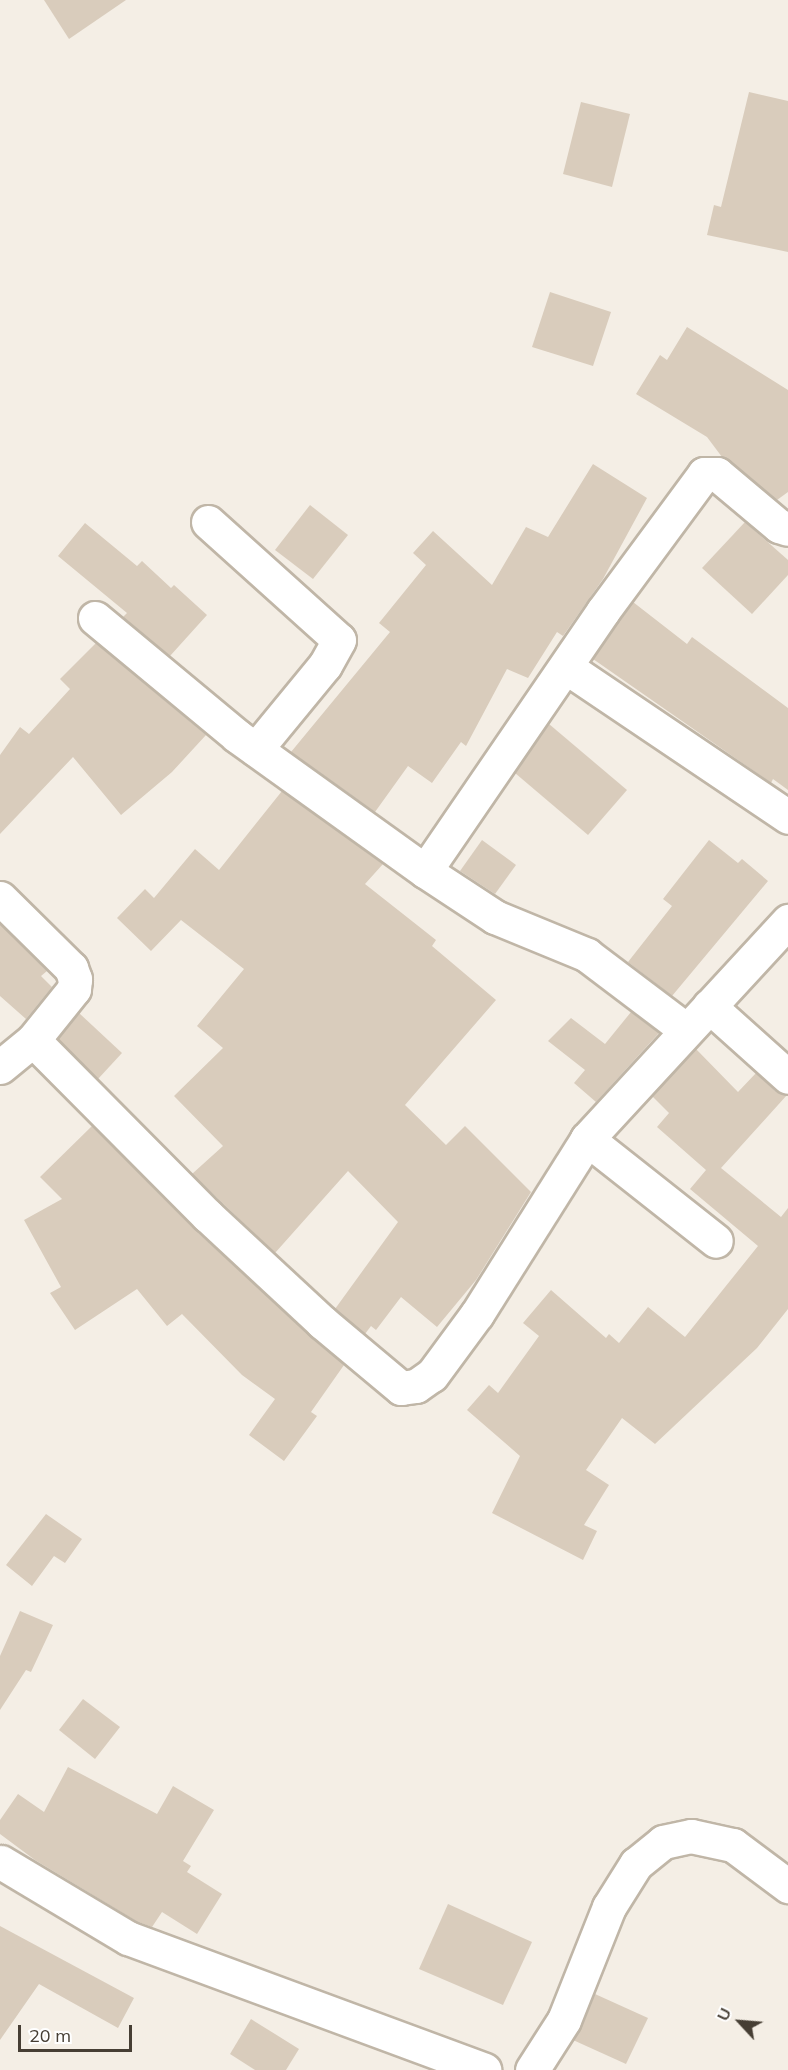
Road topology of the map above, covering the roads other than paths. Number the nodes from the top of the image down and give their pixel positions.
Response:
1 (208, 522) dead end
2 (788, 529) edge
3 (95, 618) dead end
4 (566, 667) junction
5 (256, 749) junction
6 (788, 817) edge
7 (425, 871) junction
8 (0, 898) edge
9 (788, 921) edge
10 (709, 1006) junction
11 (686, 1030) junction
12 (33, 1040) junction
13 (0, 1067) edge
14 (788, 1077) edge
15 (587, 1139) junction
16 (716, 1241) dead end
17 (0, 1863) edge
18 (788, 1886) edge
19 (484, 2070) edge
20 (532, 2070) edge

1 - 5 street
2 - 4 street
3 - 5 street
4 - 6 street
4 - 7 street
5 - 7 street
7 - 11 street
8 - 12 street
9 - 10 street
10 - 11 street
10 - 14 street
11 - 15 street
12 - 13 street
12 - 15 street
15 - 16 street
17 - 19 street
18 - 20 street

